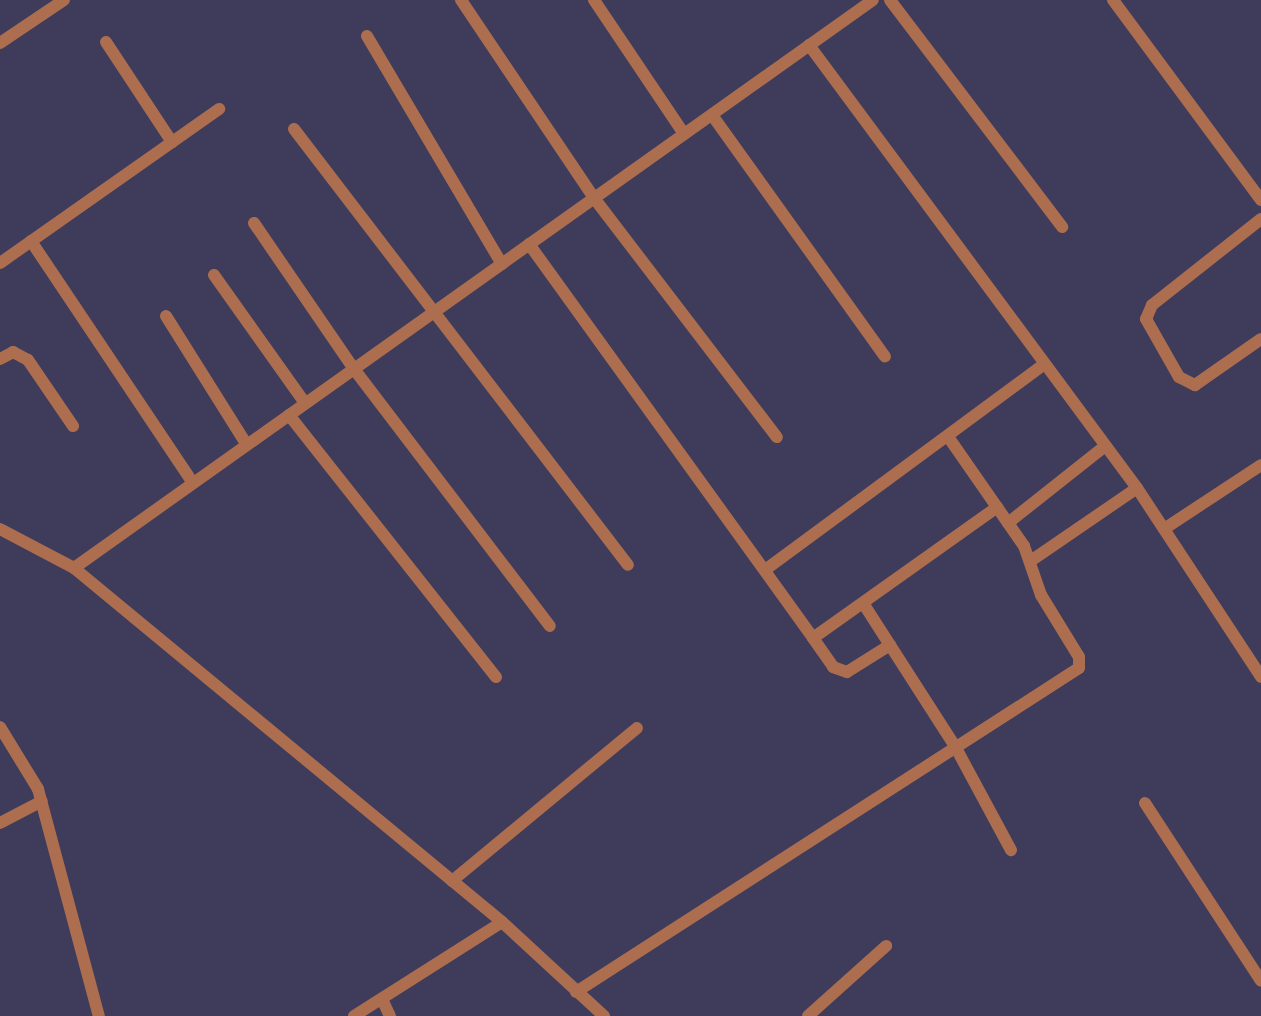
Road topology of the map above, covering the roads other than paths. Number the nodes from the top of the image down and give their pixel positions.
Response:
1 (64, 0) edge
2 (594, 0) edge
3 (873, 0) edge
4 (890, 0) edge
5 (1113, 0) edge
6 (468, 2) edge
7 (367, 36) dead end
8 (106, 42) dead end
9 (0, 43) edge
10 (809, 45) junction
11 (219, 109) dead end
12 (712, 115) junction
13 (294, 129) dead end
14 (684, 134) junction
15 (172, 142) junction
16 (594, 198) junction
17 (1261, 200) edge
18 (1261, 219) edge
19 (254, 223) dead end
20 (1062, 227) dead end
21 (31, 241) junction
22 (530, 244) junction
23 (0, 263) edge
24 (502, 264) junction
25 (214, 275) dead end
26 (432, 314) junction
27 (166, 316) dead end
28 (1261, 339) edge
29 (885, 357) dead end
30 (0, 359) edge
31 (1044, 364) junction
32 (354, 369) junction
33 (305, 404) junction
34 (289, 416) junction
35 (73, 426) dead end
36 (777, 437) dead end
37 (949, 438) junction
38 (247, 445) junction
39 (1105, 446) junction
40 (1261, 465) edge
41 (193, 483) junction
42 (1137, 488) junction
43 (997, 507) junction
44 (1008, 523) junction
45 (0, 529) edge
46 (1164, 529) junction
47 (1032, 560) junction
48 (628, 565) dead end
49 (74, 568) junction
50 (765, 570) junction
51 (863, 603) junction
52 (550, 626) dead end
53 (813, 639) junction
54 (890, 645) junction
55 (496, 676) dead end
56 (1261, 677) edge
57 (0, 727) edge
58 (637, 728) dead end
59 (956, 748) junction
60 (42, 801) junction
61 (1145, 803) dead end
62 (0, 823) edge
63 (1011, 850) dead end
64 (452, 881) junction
65 (501, 922) junction
66 (886, 946) dead end
67 (1261, 981) edge
68 (576, 992) junction
69 (382, 999) junction
70 (99, 1016) edge
71 (354, 1016) edge
72 (390, 1016) edge
73 (604, 1016) edge
74 (808, 1016) edge

1 - 9 street
2 - 14 street
3 - 10 street
4 - 20 street
5 - 17 street
6 - 16 street
7 - 24 street
8 - 15 street
10 - 12 street
10 - 31 street
11 - 15 street
12 - 14 street
12 - 29 street
13 - 26 street
14 - 16 street
15 - 21 street
16 - 22 street
16 - 36 street
18 - 28 street
19 - 32 street
21 - 23 street
21 - 41 street
22 - 24 street
22 - 50 street
24 - 26 street
25 - 33 street
26 - 32 street
26 - 48 street
27 - 38 street
30 - 35 street
31 - 37 street
31 - 39 street
32 - 33 street
32 - 52 street
33 - 34 street
34 - 38 street
34 - 55 street
37 - 43 street
37 - 50 street
38 - 41 street
39 - 42 street
39 - 44 street
40 - 46 street
41 - 49 street
42 - 46 street
42 - 47 street
43 - 44 street
43 - 51 street
44 - 47 street
45 - 49 street
46 - 56 street
47 - 59 street
49 - 64 street
50 - 53 street
51 - 53 street
51 - 54 street
53 - 54 street
54 - 59 street
57 - 60 street
58 - 64 street
59 - 63 street
59 - 68 street
60 - 62 street
60 - 70 street
61 - 67 street
64 - 65 street
65 - 68 street
65 - 69 street
66 - 74 street
68 - 73 street
69 - 71 street
69 - 72 street

